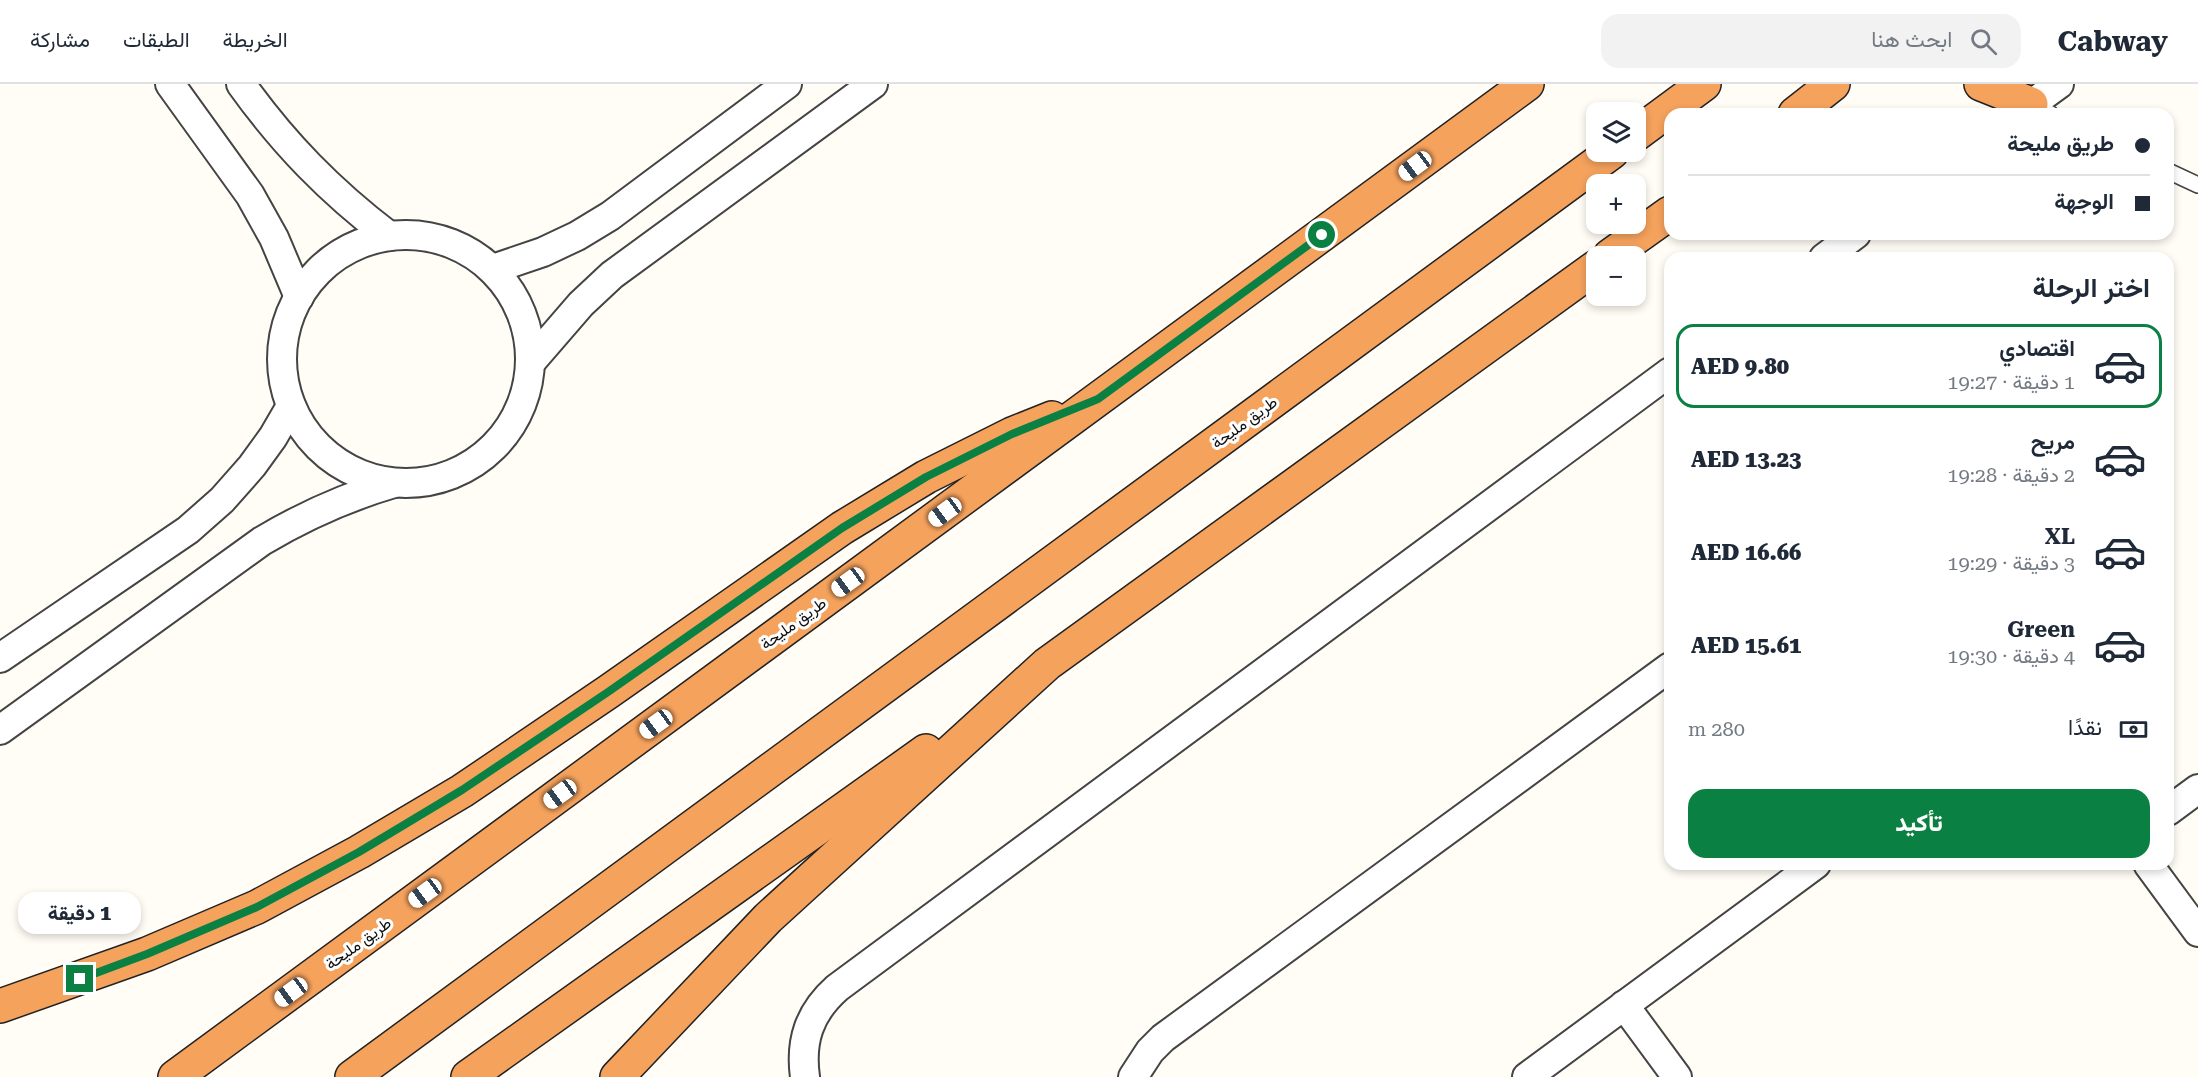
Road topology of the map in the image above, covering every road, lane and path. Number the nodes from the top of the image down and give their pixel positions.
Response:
1 (170, 84) edge
2 (241, 84) edge
3 (787, 84) edge
4 (873, 84) edge
5 (1527, 84) edge
6 (1704, 84) edge
7 (1981, 84) edge
8 (2059, 84) edge
9 (1835, 86) edge
10 (1672, 108) edge
11 (1804, 108) edge
12 (2027, 108) edge
13 (2036, 108) edge
14 (1664, 114) edge
15 (1646, 127) edge
16 (1598, 162) edge
17 (2174, 175) edge
18 (2195, 187) edge
19 (1664, 217) edge
20 (389, 236) junction
21 (1848, 240) edge
22 (1624, 246) edge
23 (1832, 252) edge
24 (492, 269) junction
25 (1586, 274) edge
26 (299, 297) junction
27 (530, 363) junction
28 (1664, 376) edge
29 (1098, 399) junction
30 (291, 406) junction
31 (394, 483) junction
32 (0, 658) edge
33 (1047, 664) junction
34 (1664, 671) edge
35 (0, 730) edge
36 (2198, 789) edge
37 (2174, 807) edge
38 (1808, 870) edge
39 (2152, 870) edge
40 (2198, 932) edge
41 (1624, 1005) junction
42 (0, 1006) edge
43 (175, 1077) edge
44 (352, 1077) edge
45 (468, 1077) edge
46 (617, 1077) edge
47 (805, 1077) edge
48 (1133, 1077) edge
49 (1527, 1077) edge
50 (1677, 1077) edge

1 - 26 street
2 - 20 street
3 - 24 street
4 - 27 street
5 - 29 highway, طريق مليحة
6 - 10 highway
7 - 12 highway
8 - 13 street
9 - 11 highway
14 - 15 highway
16 - 44 highway, طريق مليحة
17 - 18 lane
19 - 22 highway
20 - 24 street
20 - 26 street
21 - 23 street
24 - 27 street
25 - 33 highway
26 - 30 street
27 - 31 street
28 - 47 street
29 - 42 highway
29 - 43 highway, طريق مليحة
30 - 31 street
30 - 32 street
31 - 35 street
33 - 45 highway
33 - 46 highway
34 - 48 street
36 - 37 street
38 - 41 street
39 - 40 street
41 - 49 street
41 - 50 street

